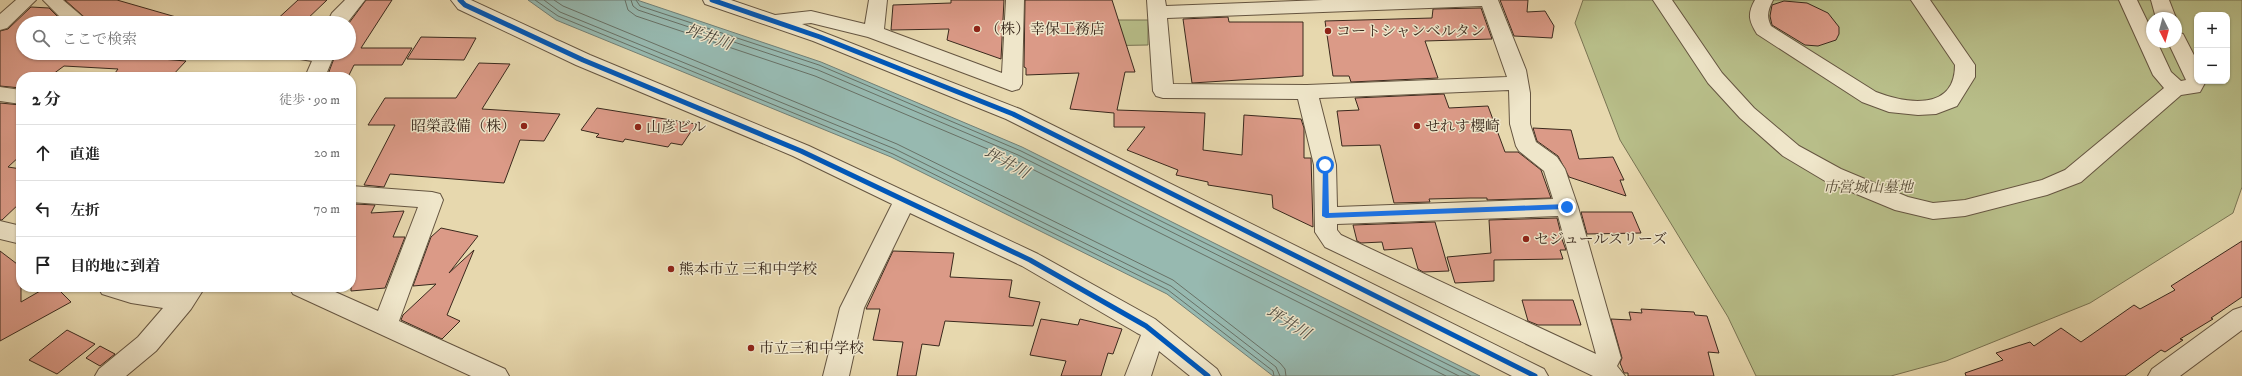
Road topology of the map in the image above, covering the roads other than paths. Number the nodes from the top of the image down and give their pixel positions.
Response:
1 (27, 0) edge
2 (52, 0) edge
3 (356, 0) edge
4 (460, 0) edge
5 (712, 0) edge
6 (878, 0) edge
7 (1015, 0) edge
8 (1489, 0) edge
9 (1662, 0) edge
10 (1764, 0) edge
11 (1920, 0) edge
12 (2128, 0) edge
13 (2160, 0) edge
14 (1156, 6) edge
15 (2164, 12) edge
16 (69, 16) edge
17 (340, 16) edge
18 (774, 21) junction
19 (0, 24) edge
20 (874, 32) junction
21 (2181, 48) edge
22 (322, 60) edge
23 (318, 72) edge
24 (1518, 83) junction
25 (2176, 88) junction
26 (1307, 92) junction
27 (0, 94) edge
28 (16, 96) edge
29 (356, 194) edge
30 (905, 200) junction
31 (1567, 207) junction
32 (1326, 216) junction
33 (0, 230) edge
34 (16, 234) edge
35 (125, 292) edge
36 (311, 292) edge
37 (188, 294) edge
38 (2242, 317) edge
39 (386, 325) junction
40 (1154, 332) junction
41 (1608, 373) edge
42 (108, 376) edge
43 (496, 376) edge
44 (836, 376) edge
45 (1138, 376) edge
46 (1208, 376) edge
47 (1535, 376) edge
48 (2161, 376) edge

1 - 19 street
2 - 16 street
3 - 17 street
4 - 30 street
5 - 18 street
6 - 20 street
7 - 20 street
8 - 14 street
8 - 24 street
9 - 25 street
10 - 11 street
12 - 25 street
13 - 15 street
14 - 26 street
18 - 20 street
18 - 47 street
21 - 25 street
22 - 23 street
24 - 26 street
24 - 31 street
26 - 32 street
27 - 28 street
29 - 39 street
30 - 40 street
30 - 44 street
31 - 32 street
31 - 41 street
32 - 41 street
33 - 34 street
35 - 37 street
36 - 39 street
37 - 42 street
38 - 48 street
39 - 43 street
40 - 45 street
40 - 46 street

